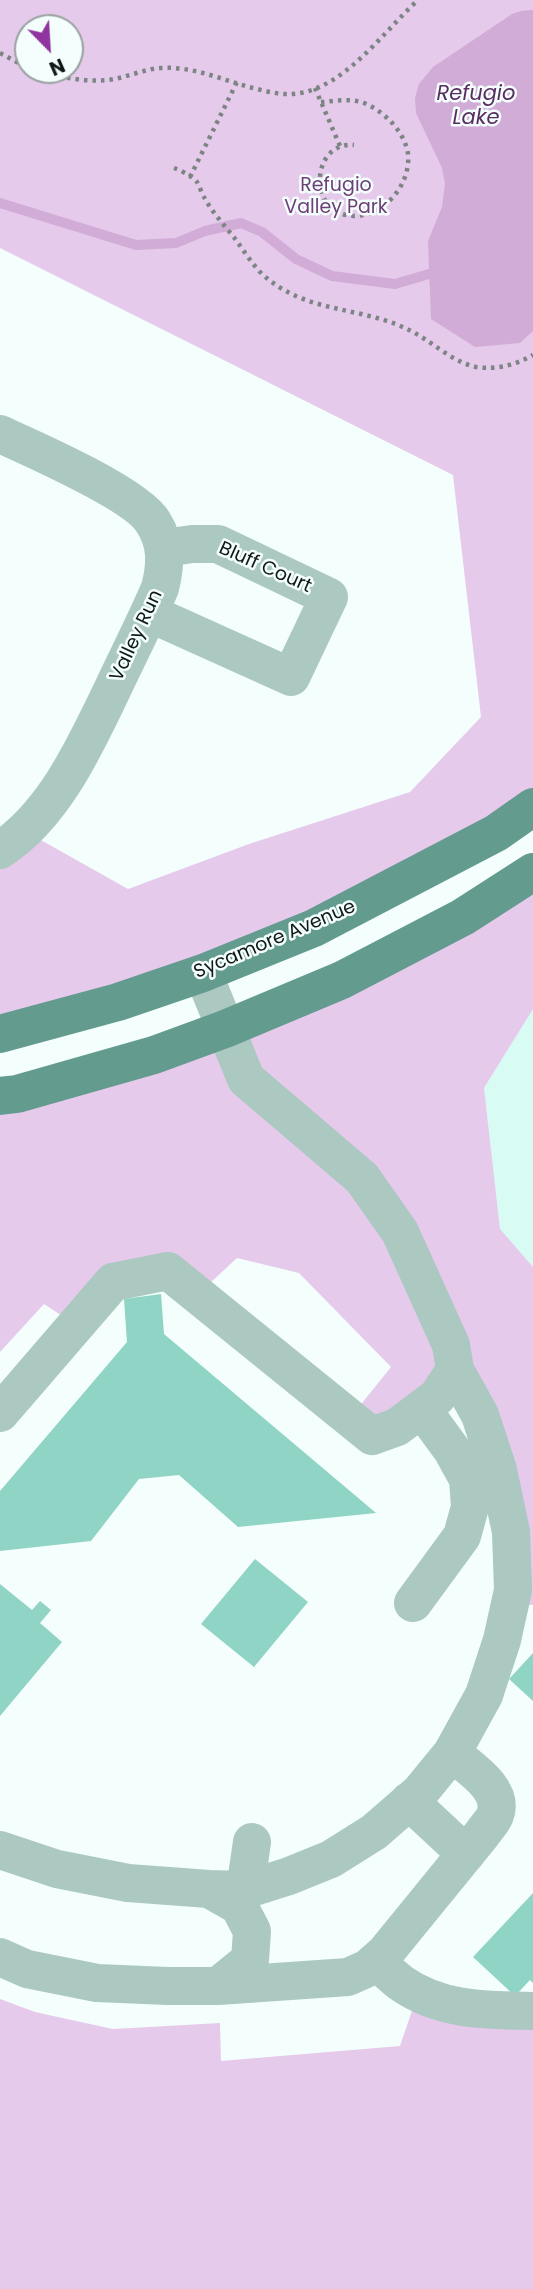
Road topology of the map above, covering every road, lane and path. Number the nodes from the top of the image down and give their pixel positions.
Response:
1 (418, 0) edge
2 (84, 79) edge
3 (236, 82) junction
4 (315, 88) junction
5 (321, 102) junction
6 (354, 145) dead end
7 (340, 146) junction
8 (174, 168) dead end
9 (190, 177) junction
10 (533, 355) edge
11 (2, 440) edge
12 (165, 548) junction
13 (149, 613) junction
14 (533, 807) edge
15 (0, 850) edge
16 (533, 872) edge
17 (203, 973) junction
18 (225, 1029) junction
19 (0, 1034) edge
20 (0, 1096) edge
21 (455, 1370) junction
22 (422, 1409) junction
23 (0, 1413) edge
24 (413, 1603) dead end
25 (522, 1605) edge
26 (452, 1754) junction
27 (409, 1801) junction
28 (252, 1842) dead end
29 (0, 1850) edge
30 (466, 1854) junction
31 (227, 1889) junction
32 (0, 1957) edge
33 (376, 1961) junction
34 (218, 1986) junction
35 (533, 2011) edge

1 - 4 path
2 - 3 path
3 - 4 path
3 - 9 path
4 - 5 path
5 - 7 path
5 - 7 path
6 - 7 path
8 - 9 path
9 - 10 path
11 - 12 street
12 - 13 street, Valley Run
12 - 13 street, Bluff Court
13 - 15 street, Valley Run
14 - 17 main road, Sycamore Avenue
16 - 18 main road
17 - 18 street
17 - 19 main road, Sycamore Avenue
18 - 20 main road
18 - 21 street
21 - 22 street
21 - 25 street
22 - 23 street
22 - 24 street
25 - 26 street
26 - 27 street
26 - 30 street
27 - 30 street
27 - 31 street
28 - 31 street
29 - 31 street
30 - 33 street
31 - 34 street
32 - 34 street
33 - 34 street
33 - 35 street

